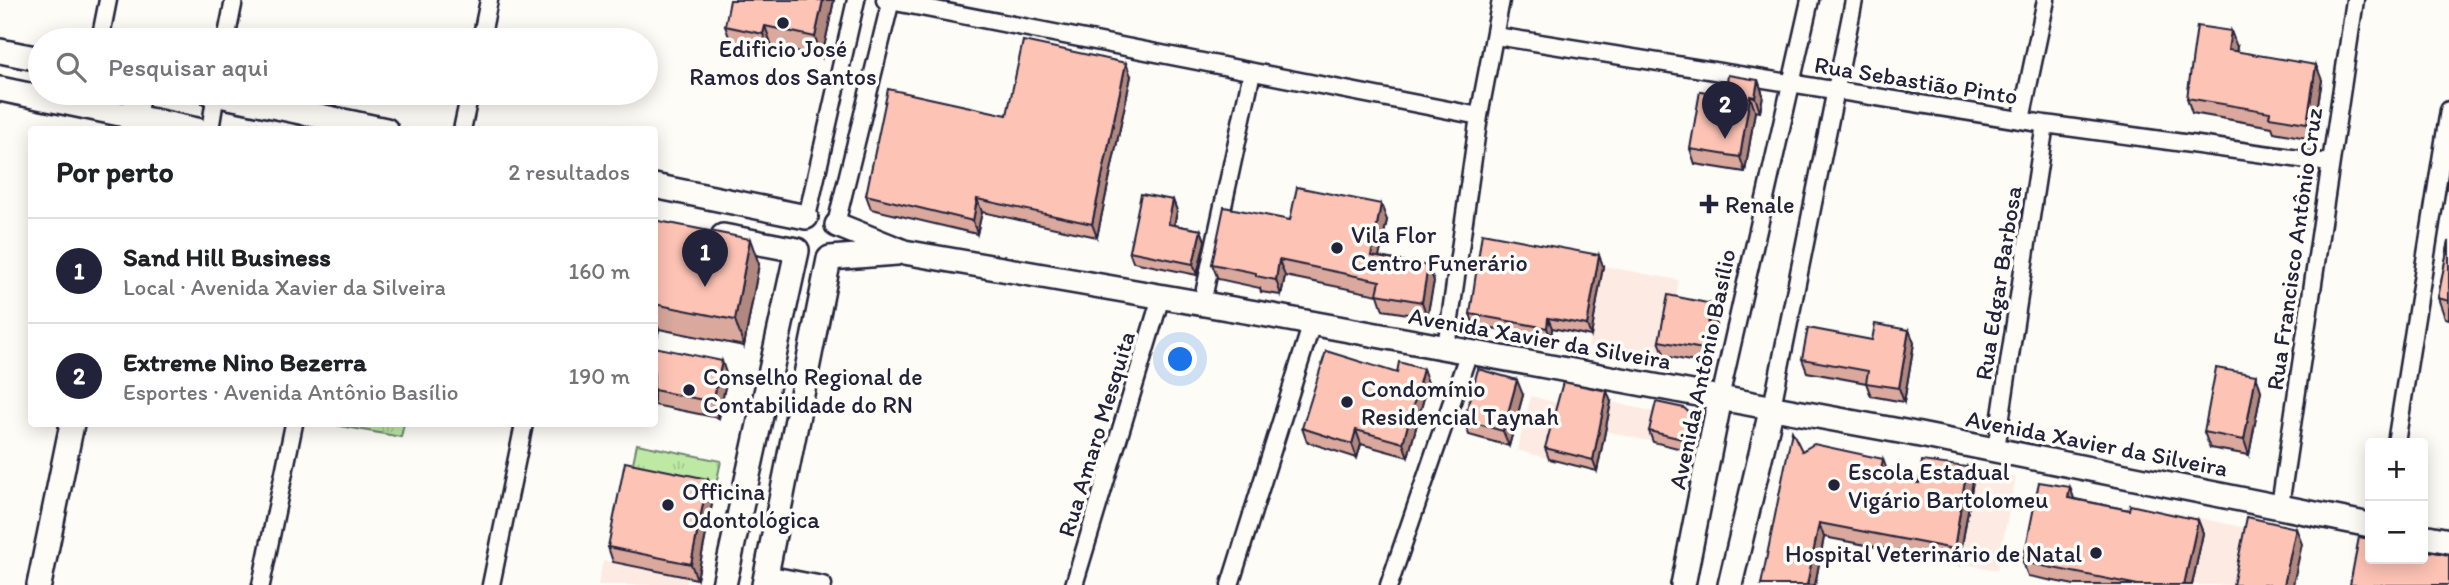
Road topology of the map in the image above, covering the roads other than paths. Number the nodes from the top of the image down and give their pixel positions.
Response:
1 (108, 0) edge
2 (234, 0) edge
3 (489, 0) edge
4 (856, 0) edge
5 (889, 0) edge
6 (1501, 0) edge
7 (1810, 0) edge
8 (1854, 0) edge
9 (2046, 0) edge
10 (2355, 0) edge
11 (102, 28) edge
12 (228, 28) edge
13 (483, 28) edge
14 (1496, 36) junction
15 (0, 51) edge
16 (28, 57) edge
17 (1252, 72) junction
18 (1793, 84) junction
19 (0, 89) edge
20 (1835, 91) junction
21 (28, 96) edge
22 (62, 105) edge
23 (136, 105) edge
24 (213, 105) edge
25 (265, 105) edge
26 (468, 105) edge
27 (2449, 110) edge
28 (1479, 116) junction
29 (2021, 120) junction
30 (132, 123) edge
31 (2045, 124) junction
32 (160, 126) edge
33 (210, 126) edge
34 (354, 126) edge
35 (464, 126) edge
36 (2329, 163) junction
37 (658, 187) edge
38 (807, 217) junction
39 (836, 225) junction
40 (695, 230) edge
41 (797, 251) junction
42 (904, 252) junction
43 (830, 259) junction
44 (1161, 297) junction
45 (1202, 303) junction
46 (1312, 323) junction
47 (1446, 347) junction
48 (1469, 352) junction
49 (1720, 398) junction
50 (1772, 407) junction
51 (71, 427) edge
52 (293, 427) edge
53 (523, 427) edge
54 (2397, 438) edge
55 (1996, 449) junction
56 (2280, 506) junction
57 (2365, 524) edge
58 (2428, 537) edge
59 (2449, 541) edge
60 (765, 580) edge
61 (39, 585) edge
62 (261, 585) edge
63 (491, 585) edge
64 (724, 585) edge
65 (823, 585) edge
66 (1073, 585) edge
67 (1230, 585) edge
68 (1389, 585) edge
69 (1683, 585) edge
70 (1730, 585) edge

1 - 11 street
2 - 12 street
3 - 13 street
4 - 38 street
5 - 17 street
5 - 39 street
6 - 14 street
7 - 18 street, Avenida Antônio Basílio
8 - 20 street
9 - 29 street
10 - 36 street, Rua Francisco Antônio Cruz
14 - 18 street, Rua Sebastião Pinto
14 - 28 street
15 - 16 main road
17 - 28 street
17 - 45 street
18 - 20 street, Rua Sebastião Pinto
18 - 49 street, Avenida Antônio Basílio
19 - 21 main road
20 - 29 street, Rua Sebastião Pinto
20 - 50 street
22 - 30 main road
23 - 30 main road
24 - 33 street
25 - 34 main road
26 - 35 street
27 - 54 street
28 - 47 street
29 - 31 street, Rua Sebastião Pinto
30 - 32 main road
31 - 36 street, Rua Sebastião Pinto
31 - 55 street, Rua Edgar Barbosa
36 - 56 street, Rua Francisco Antônio Cruz
37 - 38 main road
38 - 39 main road
38 - 41 main road
39 - 42 main road, Avenida Xavier da Silveira
39 - 43 main road
40 - 41 main road
41 - 43 main road
41 - 64 main road
42 - 43 main road, Avenida Xavier da Silveira
42 - 44 main road, Avenida Xavier da Silveira
43 - 60 main road
44 - 45 main road, Avenida Xavier da Silveira
44 - 66 street, Rua Amaro Mesquita
45 - 46 main road, Avenida Xavier da Silveira
46 - 47 main road, Avenida Xavier da Silveira
46 - 67 street
47 - 48 main road, Avenida Xavier da Silveira
48 - 49 main road, Avenida Xavier da Silveira
48 - 68 street
49 - 50 main road, Avenida Xavier da Silveira
49 - 69 main road, Avenida Antônio Basílio
50 - 55 main road, Avenida Xavier da Silveira
50 - 70 main road
51 - 61 main road
52 - 62 street
53 - 63 street
55 - 56 main road, Avenida Xavier da Silveira
56 - 57 main road, Avenida Xavier da Silveira
58 - 59 main road
60 - 65 street

